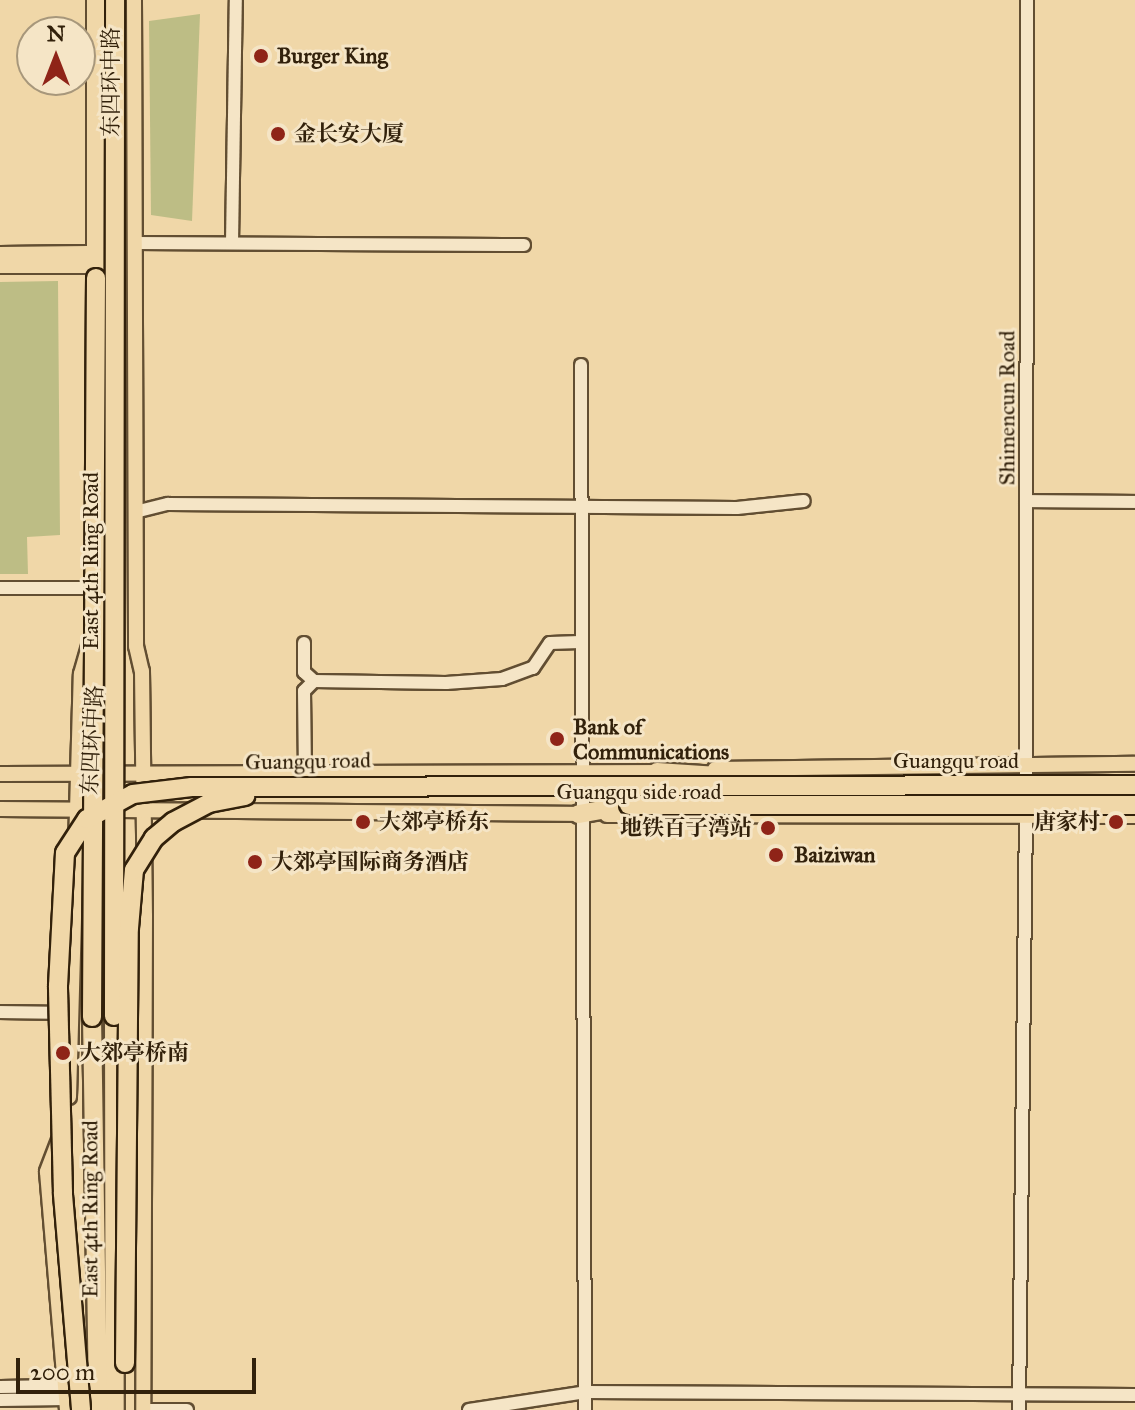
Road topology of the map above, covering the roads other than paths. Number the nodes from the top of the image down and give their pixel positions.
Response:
1 (90, 0) edge
2 (96, 0) edge
3 (104, 0) edge
4 (118, 0) edge
5 (134, 0) edge
6 (236, 0) edge
7 (1027, 0) edge
8 (135, 243) junction
9 (232, 243) junction
10 (524, 245) dead end
11 (0, 254) edge
12 (88, 260) junction
13 (0, 266) edge
14 (581, 365) dead end
15 (804, 501) dead end
16 (1026, 501) junction
17 (1135, 502) edge
18 (580, 504) junction
19 (135, 512) junction
20 (0, 588) edge
21 (89, 588) junction
22 (120, 616) junction
23 (100, 617) junction
24 (580, 642) junction
25 (304, 643) dead end
26 (136, 646) junction
27 (89, 647) junction
28 (314, 681) junction
29 (112, 694) junction
30 (1135, 764) edge
31 (1026, 765) junction
32 (1107, 765) junction
33 (944, 766) junction
34 (657, 772) junction
35 (112, 773) junction
36 (143, 773) junction
37 (305, 773) joint
38 (0, 774) edge
39 (80, 774) junction
40 (244, 774) junction
41 (580, 774) junction
42 (1135, 774) edge
43 (1135, 785) edge
44 (202, 789) junction
45 (112, 790) junction
46 (143, 790) junction
47 (1135, 795) edge
48 (1135, 805) edge
49 (0, 809) edge
50 (143, 812) junction
51 (79, 813) junction
52 (112, 813) junction
53 (579, 814) junction
54 (1108, 816) junction
55 (1135, 816) edge
56 (941, 817) junction
57 (1026, 817) junction
58 (0, 1012) edge
59 (71, 1013) junction
60 (0, 1387) edge
61 (586, 1392) junction
62 (1019, 1395) junction
63 (1135, 1395) edge
64 (0, 1400) edge
65 (71, 1403) edge
66 (98, 1410) edge
67 (117, 1410) edge
68 (143, 1410) edge
69 (187, 1410) edge
70 (469, 1410) edge
71 (585, 1410) edge
72 (1019, 1410) edge

1 - 12 street, 东四环中路
2 - 66 highway, East 4th Ring Road, bridge
3 - 23 main road, 东四环中路
4 - 22 main road, 东四环中路
4 - 67 highway, East 4th Ring Road, bridge
5 - 8 main road, 东四环中路
6 - 9 street
7 - 16 street, Shimencun Road
8 - 9 street
8 - 19 main road, 东四环中路
9 - 10 street
11 - 12 main road
12 - 13 main road
12 - 21 street, 东四环中路
14 - 18 street
15 - 18 street
16 - 17 street
16 - 31 street, Shimencun Road
18 - 19 street
18 - 24 street
19 - 26 main road, 东四环中路
20 - 21 street
21 - 27 street, 东四环中路
22 - 26 main road
22 - 29 main road, 东四环中路
23 - 27 main road
23 - 29 main road, 东四环中路
24 - 28 street
24 - 41 street
25 - 28 street
26 - 36 main road, 东四环中路
27 - 39 main road, 东四环中路
28 - 37 street
29 - 35 main road, 东四环中路
30 - 32 main road, Guangqu side road
31 - 32 main road, Guangqu side road
31 - 33 main road, Guangqu side road
31 - 57 street, Shimencun Road
32 - 54 street
33 - 34 main road, Guangqu side road
33 - 56 street
34 - 41 main road, Guangqu side road
34 - 42 highway
35 - 36 main road
35 - 39 main road
35 - 45 main road, 东四环中路
36 - 40 main road, Guangqu side road
36 - 46 main road, 东四环中路
37 - 44 main road
38 - 39 main road
39 - 51 main road, 东四环中路
40 - 41 main road, Guangqu side road
40 - 44 main road
41 - 53 street
43 - 65 highway, Guangqu road, bridge
44 - 46 main road
45 - 46 main road
45 - 51 main road
45 - 52 main road, 东四环中路
46 - 50 main road, 东四环中路
47 - 67 highway, Guangqu road, bridge
48 - 53 highway, bridge
49 - 51 main road
50 - 52 main road
50 - 53 main road, Guangqu side road
50 - 68 main road, 东四环中路
51 - 52 main road
51 - 59 main road, 东四环中路
53 - 56 main road, Guangqu side road
53 - 61 street
54 - 55 main road, Guangqu side road
54 - 57 main road, Guangqu side road
56 - 57 main road, Guangqu side road
57 - 62 street, Shimencun Road
58 - 59 street
59 - 65 main road, 东四环中路
60 - 65 street
61 - 62 street
61 - 70 street
61 - 71 street
62 - 63 street
62 - 72 street, Shimencun Road
64 - 65 street
68 - 69 street

